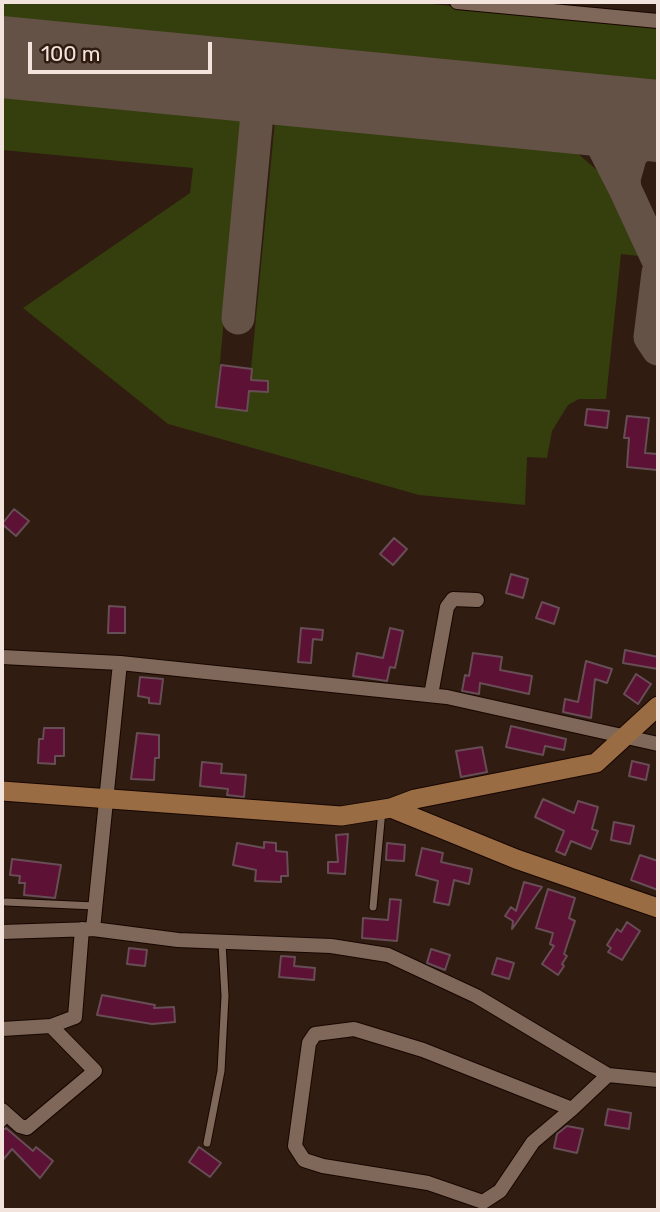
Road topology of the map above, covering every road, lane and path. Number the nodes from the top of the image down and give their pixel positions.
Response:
1 (457, 2) edge
2 (658, 21) edge
3 (477, 600) dead end
4 (2, 657) edge
5 (120, 663) junction
6 (431, 695) junction
7 (658, 706) edge
8 (628, 736) junction
9 (658, 744) edge
10 (2, 791) edge
11 (106, 798) junction
12 (387, 809) junction
13 (6, 902) dead end
14 (95, 906) junction
15 (373, 907) dead end
16 (658, 908) edge
17 (87, 929) junction
18 (2, 932) edge
19 (222, 943) junction
20 (51, 1026) junction
21 (2, 1029) edge
22 (608, 1075) junction
23 (658, 1080) edge
24 (572, 1108) junction
25 (4, 1117) edge
26 (206, 1143) dead end

1 - 2 street
3 - 6 street
4 - 5 street
5 - 6 street
5 - 11 street
6 - 8 street
7 - 8 street
8 - 9 street
8 - 12 street
10 - 11 street
11 - 12 street
11 - 14 street
12 - 15 lane
12 - 16 street
13 - 14 lane
14 - 17 street
17 - 18 street
17 - 19 street
17 - 20 street
19 - 22 street
19 - 26 lane
20 - 21 street
20 - 25 street
22 - 23 street
22 - 24 street
24 - 24 street

